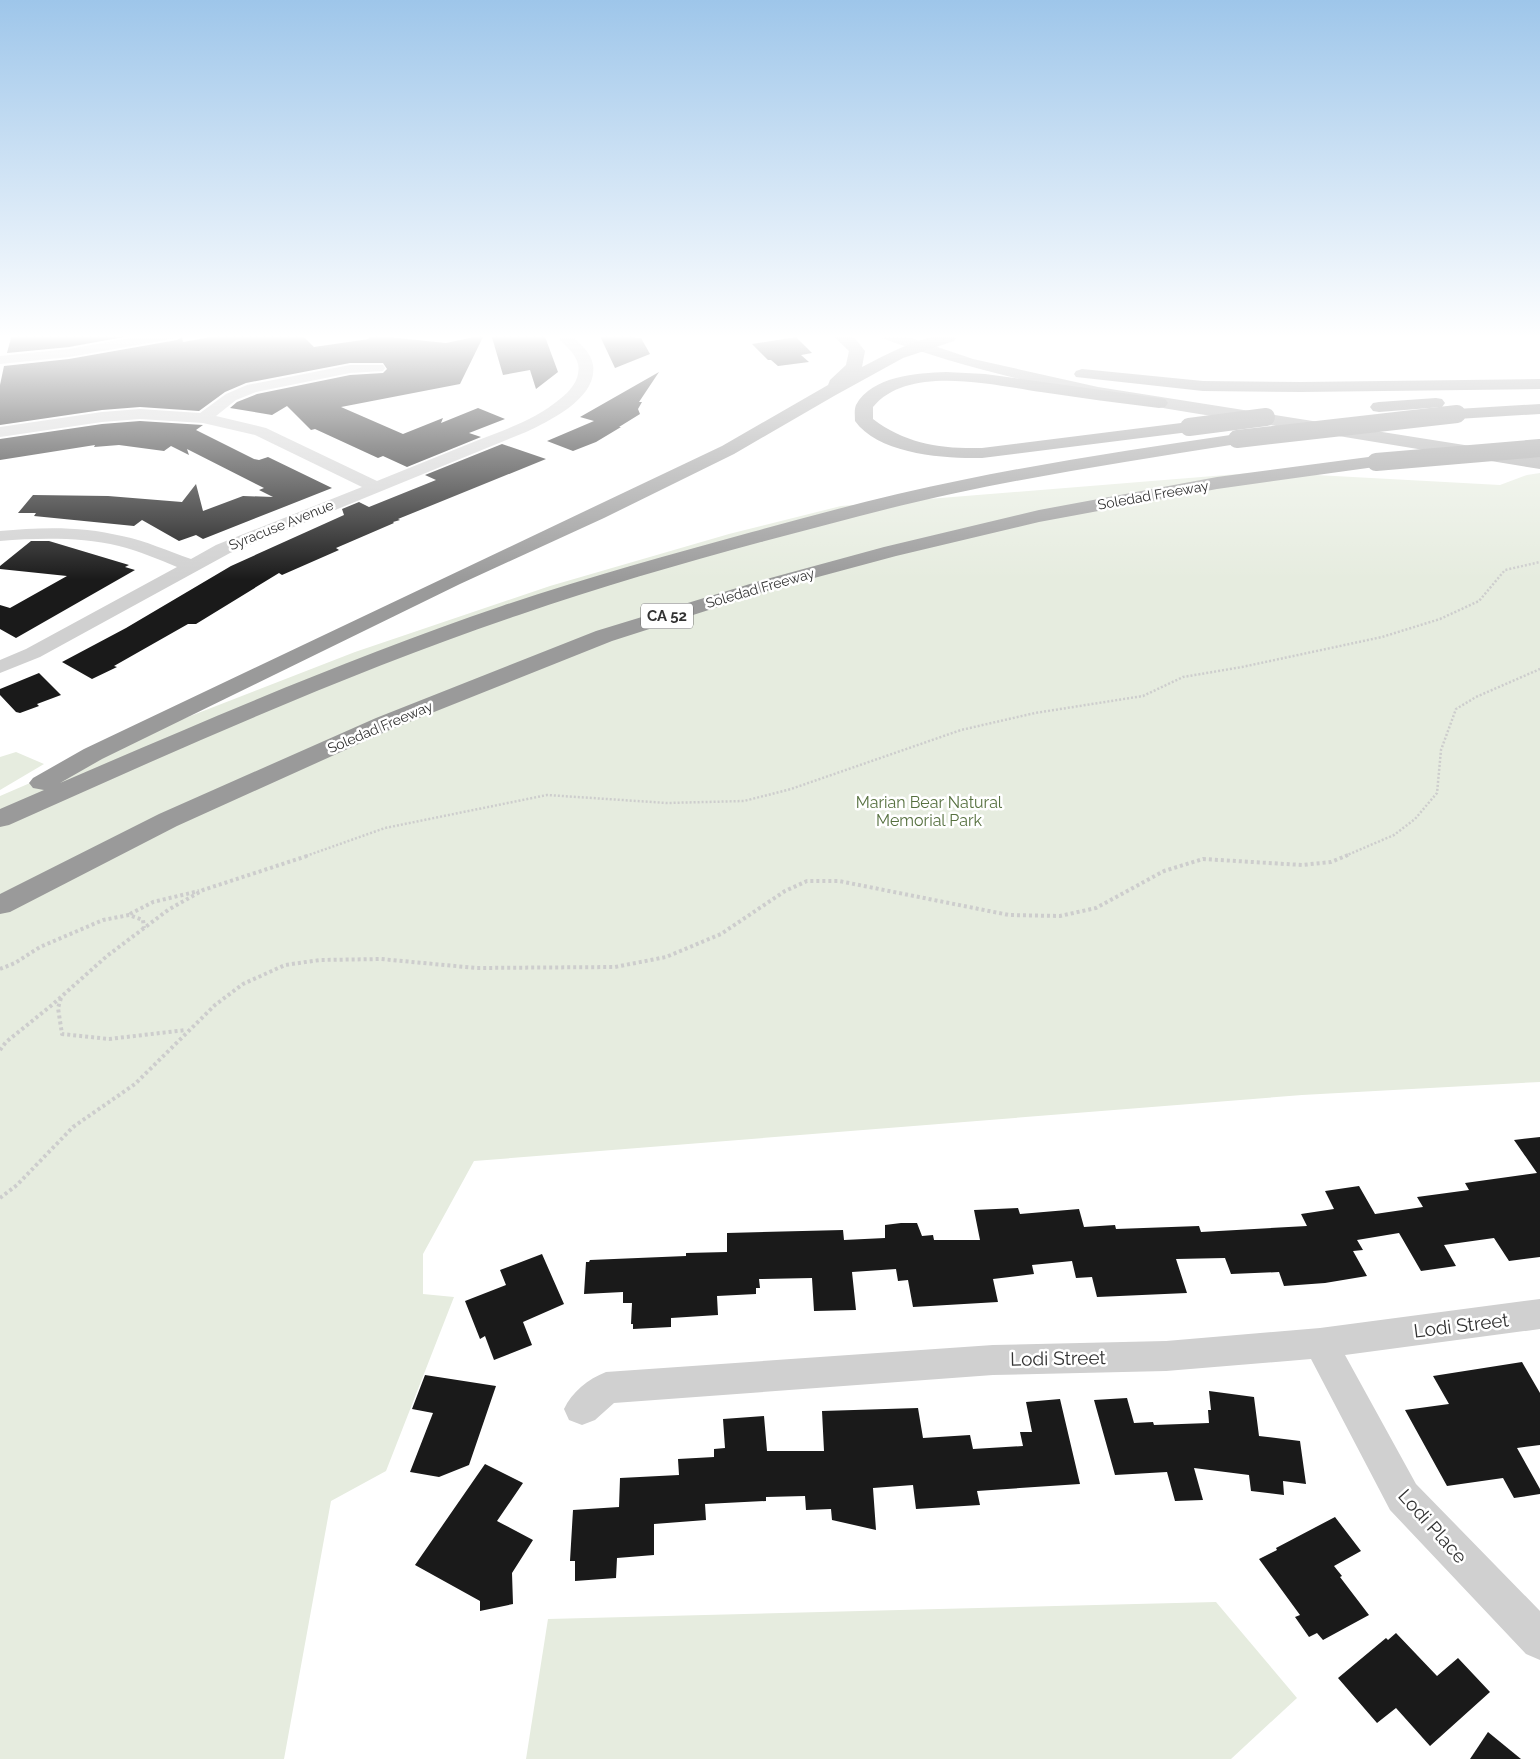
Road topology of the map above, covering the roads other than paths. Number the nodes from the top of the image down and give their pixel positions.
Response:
1 (114, 416) edge
2 (173, 416) edge
3 (206, 416) edge
4 (547, 416) edge
5 (786, 416) edge
6 (864, 416) edge
7 (1241, 416) edge
8 (1282, 416) edge
9 (1328, 416) edge
10 (1439, 416) edge
11 (203, 418) junction
12 (0, 432) edge
13 (1540, 448) edge
14 (1540, 463) edge
15 (376, 487) junction
16 (0, 536) edge
17 (190, 565) junction
18 (0, 666) edge
19 (0, 806) edge
20 (0, 818) edge
21 (0, 905) edge
22 (1540, 1314) edge
23 (1320, 1343) junction
24 (582, 1409) dead end
25 (1540, 1640) edge

1 - 12 street
2 - 11 street
3 - 11 street
4 - 15 street, Syracuse Avenue
5 - 19 highway
6 - 8 highway, bridge
7 - 14 main road
9 - 13 main road
10 - 20 highway, bridge
11 - 15 street
13 - 21 highway, Soledad Freeway / CA 52, bridge
15 - 17 street, Syracuse Avenue
16 - 17 street
17 - 18 street, Syracuse Avenue
22 - 23 street, Lodi Street
23 - 24 street, Lodi Street
23 - 25 street, Lodi Place

